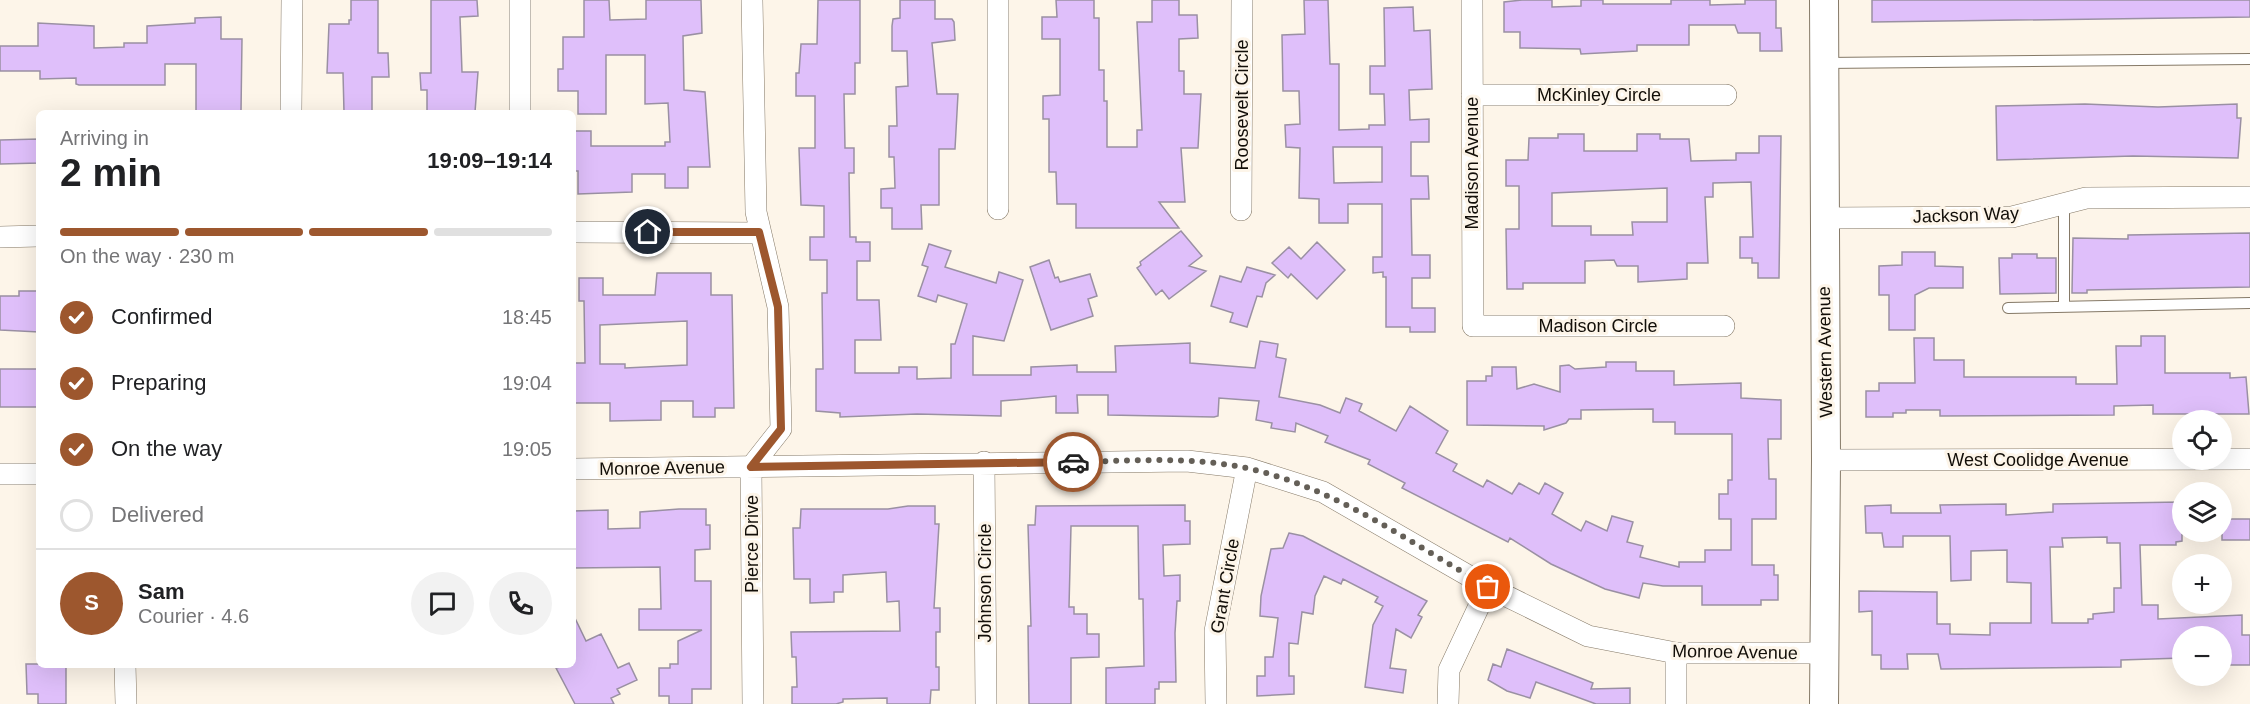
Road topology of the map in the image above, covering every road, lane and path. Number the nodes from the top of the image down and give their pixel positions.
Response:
1 (292, 0) edge
2 (520, 0) edge
3 (752, 0) edge
4 (998, 0) edge
5 (1242, 0) edge
6 (1472, 0) edge
7 (1824, 0) edge
8 (2250, 59) edge
9 (1824, 63) junction
10 (1472, 95) junction
11 (1726, 95) dead end
12 (291, 110) edge
13 (520, 110) edge
14 (2250, 197) edge
15 (2064, 203) junction
16 (998, 209) dead end
17 (1241, 210) dead end
18 (1823, 218) junction
19 (576, 232) edge
20 (759, 232) junction
21 (0, 237) edge
22 (36, 237) edge
23 (2250, 303) edge
24 (2064, 307) junction
25 (2008, 308) dead end
26 (1473, 326) joint
27 (1724, 326) dead end
28 (2250, 459) edge
29 (1826, 460) junction
30 (984, 462) junction
31 (751, 467) junction
32 (1247, 468) junction
33 (576, 469) edge
34 (0, 474) edge
35 (36, 474) edge
36 (1488, 587) junction
37 (1676, 653) junction
38 (1824, 653) junction
39 (125, 668) edge
40 (126, 704) edge
41 (753, 704) edge
42 (986, 704) edge
43 (1216, 704) edge
44 (1448, 704) edge
45 (1676, 704) edge
46 (1824, 704) edge

1 - 12 street
2 - 13 street
3 - 20 street
4 - 16 street
5 - 17 street, Roosevelt Circle
6 - 10 street, Madison Avenue
7 - 9 main road, Western Avenue
8 - 9 lane
9 - 18 main road, Western Avenue
10 - 11 street, McKinley Circle
10 - 26 street, Madison Avenue
14 - 15 street, Jackson Way
15 - 18 street, Jackson Way
15 - 24 lane
18 - 29 main road, Western Avenue
19 - 20 street
20 - 31 street
21 - 22 street
23 - 24 lane
24 - 25 lane
26 - 27 street, Madison Circle
28 - 29 street, West Coolidge Avenue
29 - 38 main road, Western Avenue
30 - 31 street, Monroe Avenue
30 - 32 street, Monroe Avenue
30 - 42 street, Johnson Circle
31 - 33 street, Monroe Avenue
31 - 41 street, Pierce Drive
32 - 36 street, Monroe Avenue
32 - 43 street, Grant Circle
34 - 35 street
36 - 37 street, Monroe Avenue
36 - 44 street
37 - 38 street, Monroe Avenue
37 - 45 street
38 - 46 main road, Western Avenue
39 - 40 street

